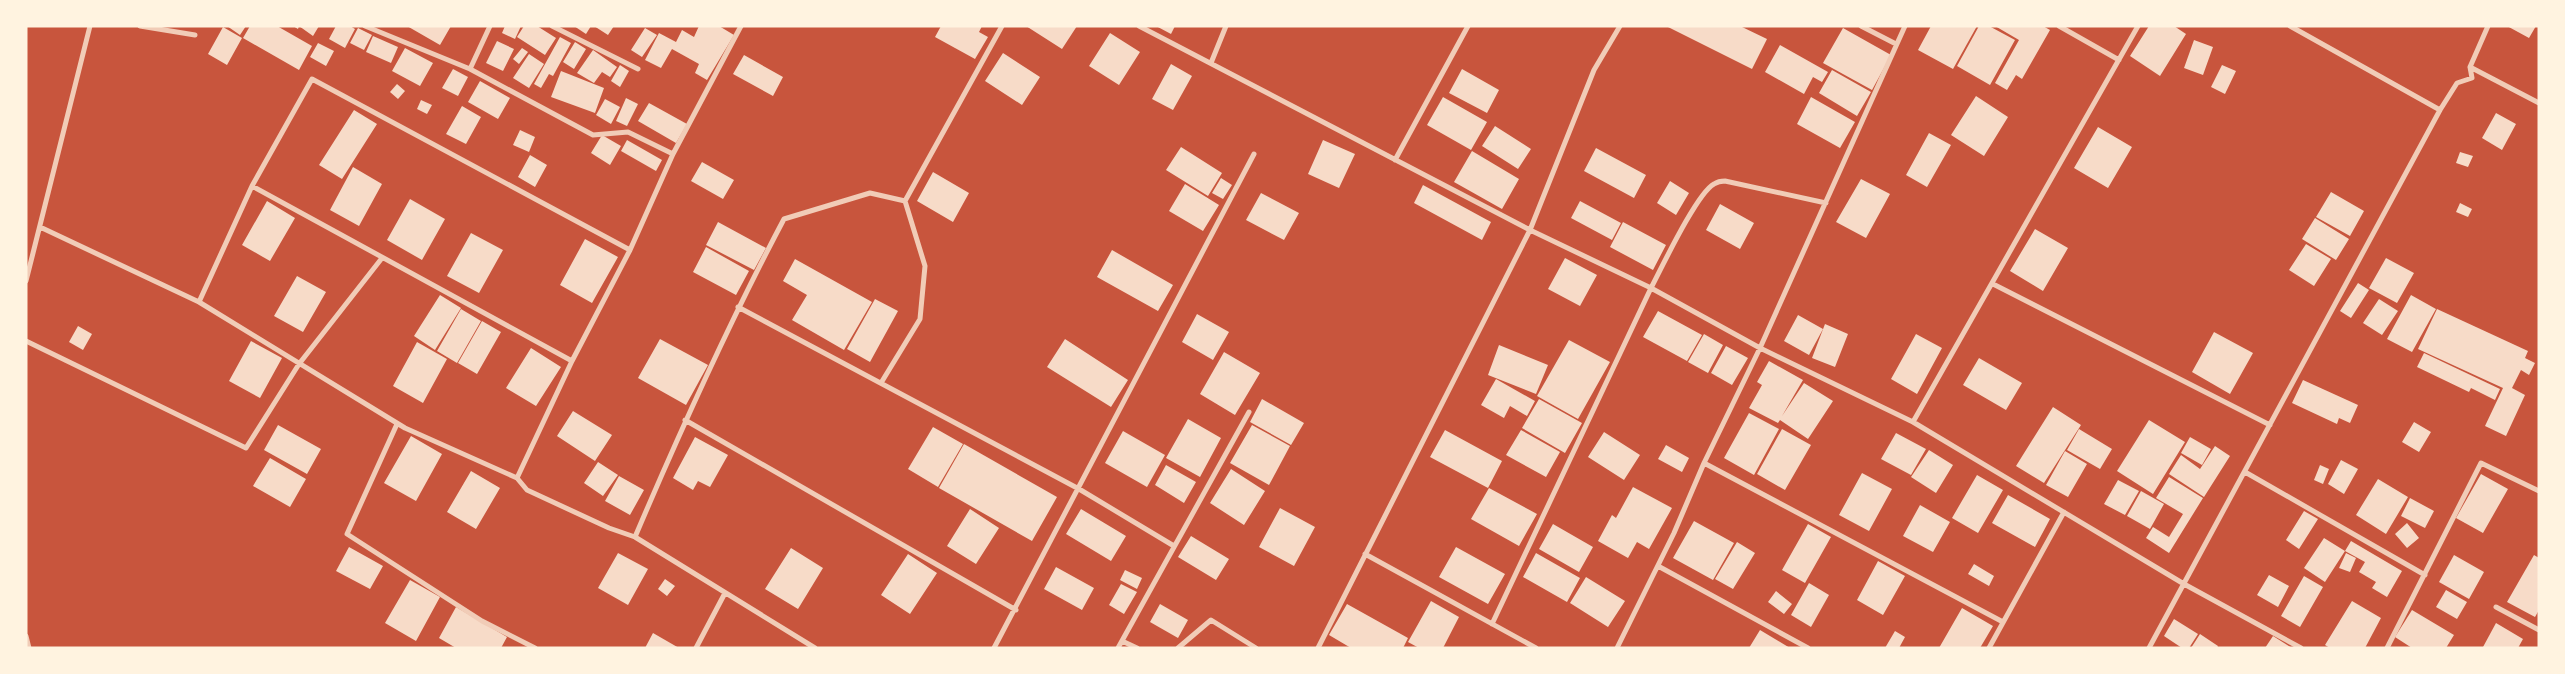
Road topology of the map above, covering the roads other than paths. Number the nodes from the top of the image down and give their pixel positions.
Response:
1 (90, 26) edge
2 (140, 26) edge
3 (365, 26) edge
4 (490, 26) edge
5 (552, 26) edge
6 (741, 26) edge
7 (1002, 26) edge
8 (1140, 26) edge
9 (1226, 26) edge
10 (1468, 26) edge
11 (1620, 26) edge
12 (1861, 26) edge
13 (1905, 26) edge
14 (2059, 26) edge
15 (2138, 26) edge
16 (2290, 26) edge
17 (2488, 26) edge
18 (195, 35) dead end
19 (1896, 44) junction
20 (2119, 60) junction
21 (1210, 63) junction
22 (2470, 67) junction
23 (470, 69) junction
24 (638, 69) dead end
25 (2539, 103) edge
26 (2440, 110) junction
27 (673, 154) junction
28 (1254, 154) dead end
29 (1395, 160) junction
30 (252, 186) junction
31 (905, 201) junction
32 (1826, 203) junction
33 (40, 228) junction
34 (1530, 230) junction
35 (630, 250) junction
36 (382, 258) junction
37 (26, 281) edge
38 (1993, 284) junction
39 (1651, 288) junction
40 (199, 302) junction
41 (738, 307) junction
42 (26, 341) edge
43 (1760, 348) junction
44 (572, 361) junction
45 (299, 364) junction
46 (881, 383) junction
47 (1249, 412) dead end
48 (685, 420) junction
49 (1913, 422) junction
50 (397, 424) junction
51 (2270, 425) junction
52 (1704, 463) junction
53 (2245, 472) junction
54 (517, 478) junction
55 (1079, 489) junction
56 (2539, 491) edge
57 (2064, 512) junction
58 (635, 537) junction
59 (1174, 546) junction
60 (1365, 554) junction
61 (1658, 566) junction
62 (2425, 575) junction
63 (2184, 584) junction
64 (725, 594) junction
65 (2496, 608) dead end
66 (1016, 610) junction
67 (2003, 622) junction
68 (1492, 624) junction
69 (2539, 630) edge
70 (26, 636) edge
71 (1122, 641) junction
72 (29, 648) edge
73 (534, 648) edge
74 (696, 648) edge
75 (815, 648) edge
76 (994, 648) edge
77 (1118, 648) edge
78 (1137, 648) edge
79 (1178, 648) edge
80 (1256, 648) edge
81 (1318, 648) edge
82 (1536, 648) edge
83 (1617, 648) edge
84 (1808, 648) edge
85 (1989, 648) edge
86 (2149, 648) edge
87 (2301, 648) edge
88 (2387, 648) edge

1 - 33 street
2 - 18 street
3 - 23 street
4 - 23 street
5 - 24 street
6 - 27 street
7 - 31 street
8 - 21 street
9 - 21 street
10 - 29 street
11 - 34 street
12 - 19 street
13 - 19 street
14 - 20 street
15 - 20 street
16 - 26 street
17 - 22 street
19 - 32 street
20 - 38 street
21 - 29 street
22 - 25 street
22 - 26 street
23 - 27 street
26 - 51 street
27 - 35 street
28 - 55 street
29 - 34 street
30 - 35 street
30 - 36 street
30 - 40 street
31 - 41 street
31 - 46 street
32 - 39 street
32 - 43 street
33 - 37 street
33 - 40 street
34 - 39 street
34 - 60 street
35 - 44 street
36 - 44 street
36 - 45 street
38 - 49 street
38 - 51 street
39 - 43 street
39 - 68 street
40 - 45 street
41 - 46 street
41 - 48 street
42 - 45 street
43 - 49 street
43 - 52 street
44 - 54 street
45 - 50 street
46 - 55 street
47 - 59 street
48 - 58 street
48 - 66 street
49 - 57 street
50 - 54 street
50 - 73 street
51 - 53 street
52 - 61 street
52 - 67 street
53 - 62 street
53 - 63 street
54 - 58 street
55 - 59 street
55 - 66 street
56 - 62 street
57 - 63 street
57 - 67 street
58 - 64 street
59 - 71 street
60 - 68 street
60 - 81 street
61 - 83 street
61 - 84 street
62 - 88 street
63 - 86 street
63 - 87 street
64 - 74 street
64 - 75 street
65 - 69 street
66 - 76 street
67 - 85 street
68 - 82 street
70 - 72 street
71 - 77 street
71 - 78 street
79 - 80 street

